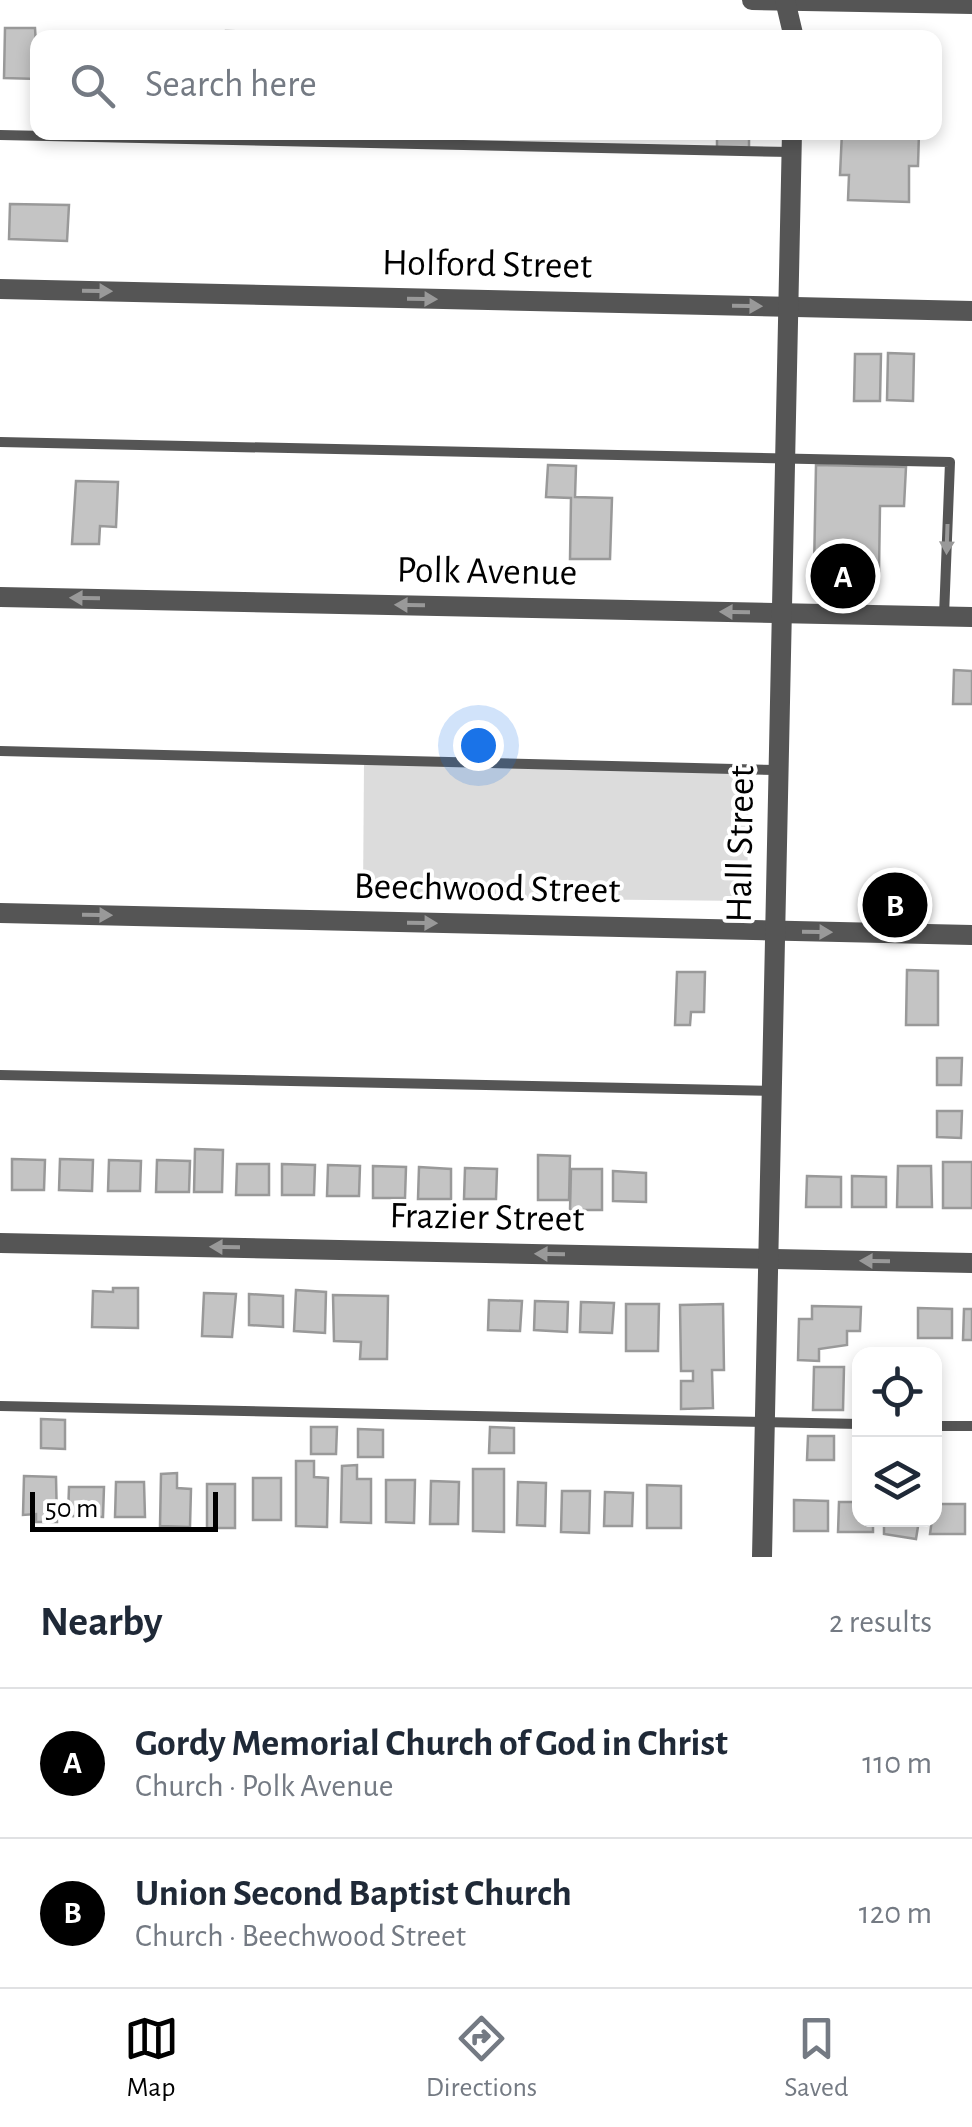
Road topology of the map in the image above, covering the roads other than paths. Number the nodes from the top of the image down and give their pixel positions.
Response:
1 (752, 0) edge
2 (785, 0) edge
3 (972, 4) edge
4 (792, 30) edge
5 (0, 135) edge
6 (30, 135) edge
7 (566, 140) edge
8 (792, 142) edge
9 (0, 289) edge
10 (788, 307) junction
11 (972, 311) edge
12 (0, 442) edge
13 (785, 459) junction
14 (0, 596) edge
15 (781, 614) junction
16 (944, 617) junction
17 (972, 618) edge
18 (0, 750) edge
19 (778, 770) junction
20 (0, 913) edge
21 (774, 931) junction
22 (972, 935) edge
23 (0, 1075) edge
24 (771, 1091) junction
25 (0, 1243) edge
26 (768, 1259) junction
27 (972, 1264) edge
28 (0, 1406) edge
29 (765, 1423) junction
30 (852, 1424) edge
31 (942, 1426) edge
32 (972, 1426) edge
33 (762, 1557) edge

1 - 2 street
2 - 3 street
2 - 4 street
5 - 6 lane
7 - 8 lane
8 - 10 street, Hall Street
9 -> 10 street, Holford Street
10 - 11 street, Holford Street
10 - 13 street, Hall Street
12 - 13 lane
13 - 15 street, Hall Street
13 -> 16 lane
15 -> 14 street, Polk Avenue
15 - 16 street, Polk Avenue
15 - 19 street, Hall Street
16 - 17 street, Polk Avenue
18 - 19 lane
19 - 21 street, Hall Street
20 -> 21 street, Beechwood Street
21 -> 22 street, Beechwood Street
21 - 24 street, Hall Street
23 - 24 lane
24 - 26 street, Hall Street
26 -> 25 street, Frazier Street
27 -> 26 street, Frazier Street
26 - 29 street, Hall Street
28 - 29 lane
29 - 30 lane
29 - 33 street, Hall Street
31 - 32 lane

